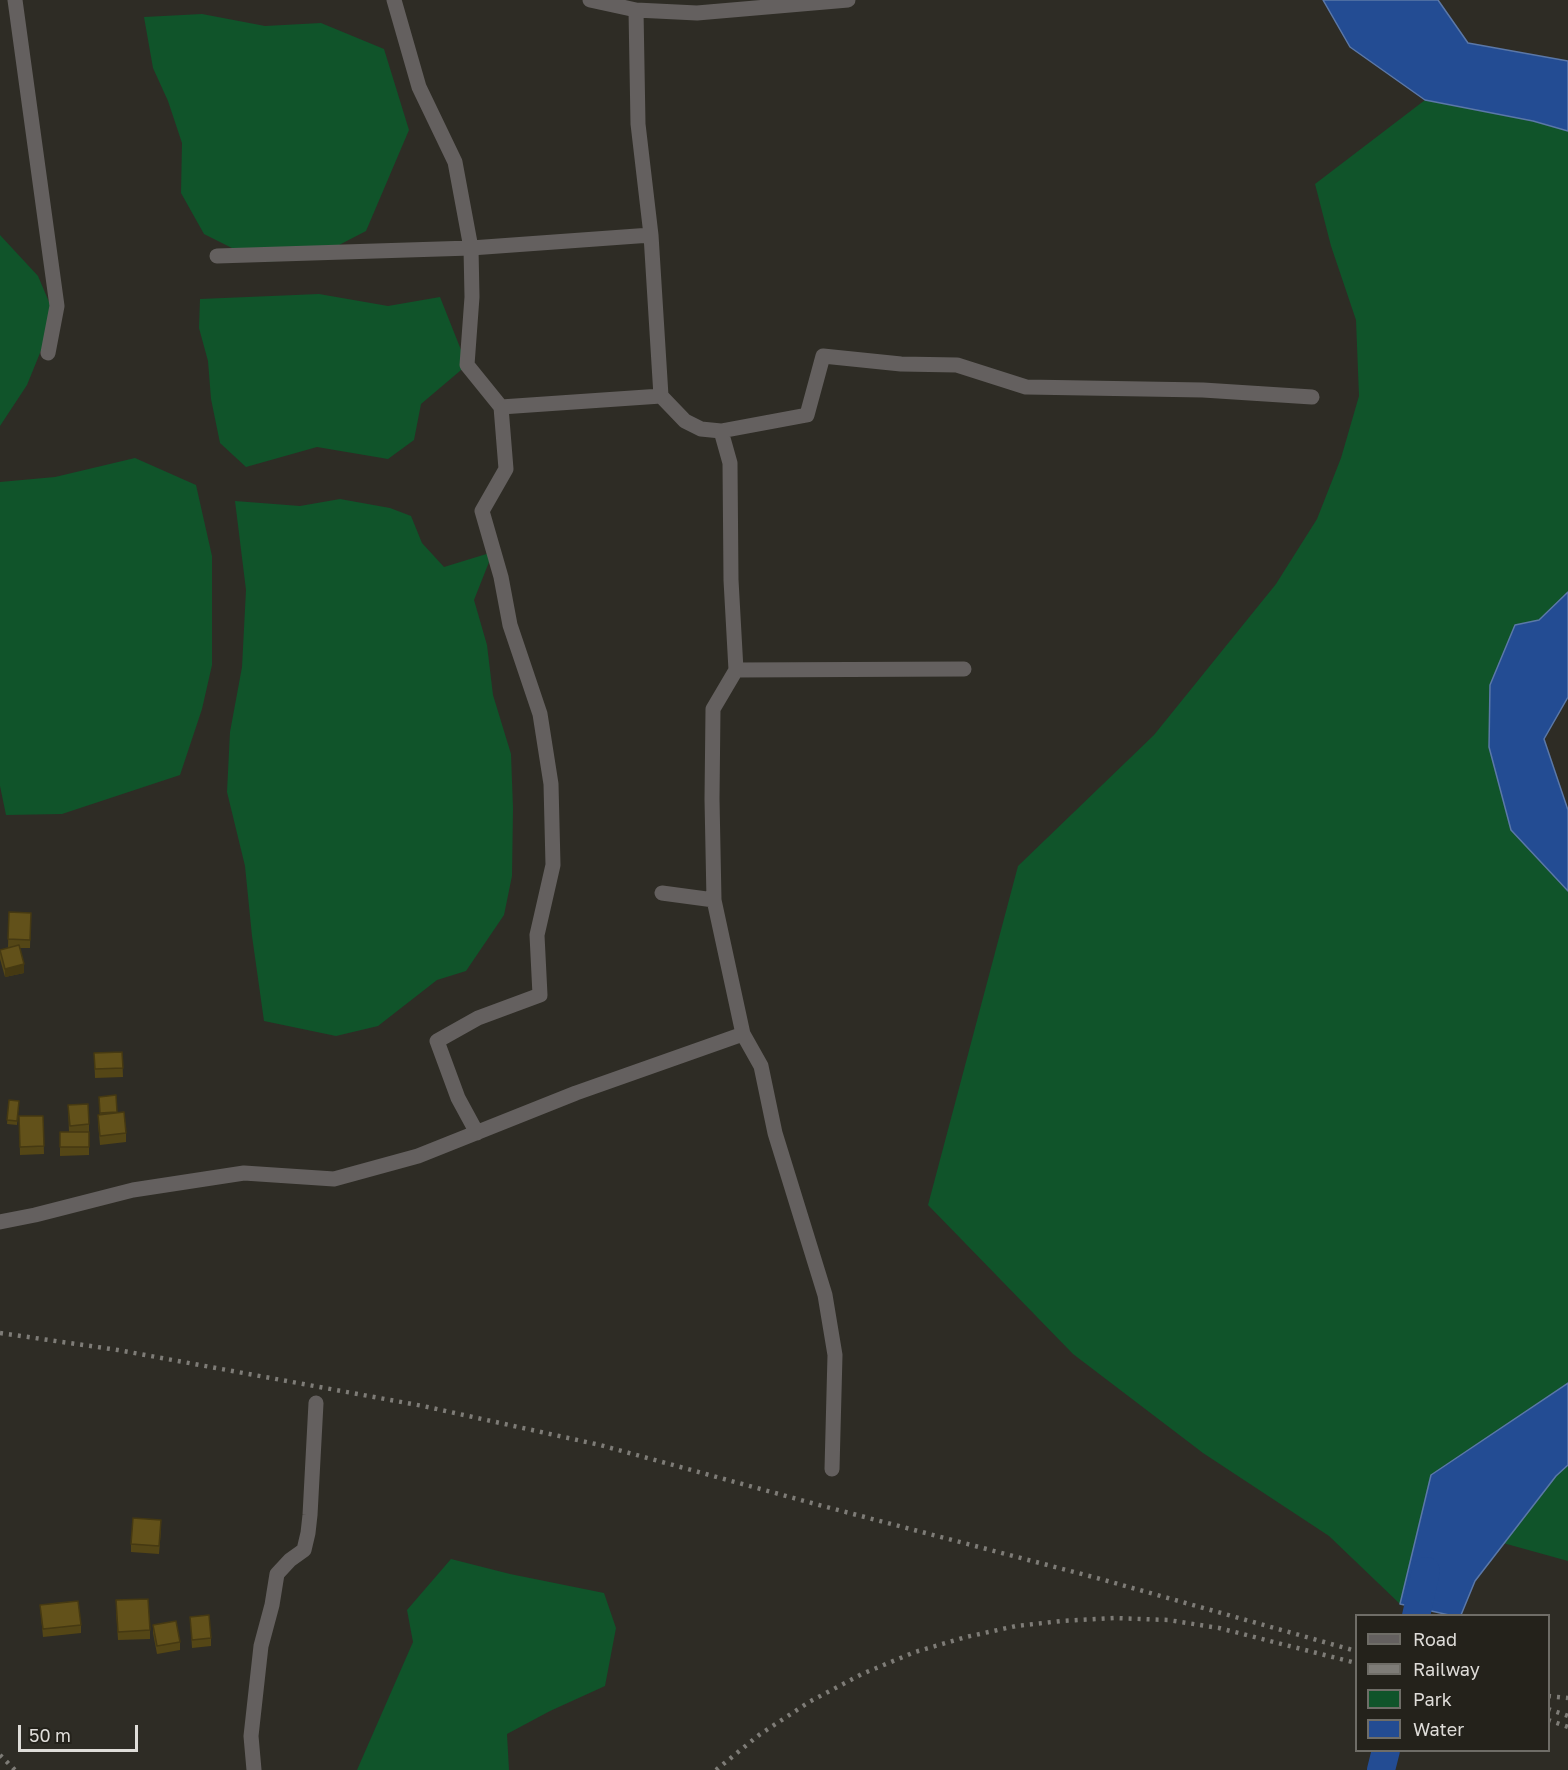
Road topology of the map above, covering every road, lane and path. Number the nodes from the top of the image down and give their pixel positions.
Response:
1 (15, 0) edge
2 (394, 0) edge
3 (849, 0) edge
4 (599, 1) edge
5 (636, 10) junction
6 (651, 235) junction
7 (471, 248) junction
8 (217, 256) dead end
9 (48, 353) dead end
10 (661, 396) junction
11 (1312, 397) dead end
12 (501, 407) junction
13 (721, 431) junction
14 (964, 669) dead end
15 (736, 670) junction
16 (662, 893) dead end
17 (714, 900) junction
18 (743, 1034) junction
19 (477, 1133) junction
20 (0, 1222) edge
21 (316, 1403) dead end
22 (832, 1469) dead end
23 (254, 1770) edge

1 - 9 street
2 - 7 street
3 - 5 street
4 - 5 street
5 - 6 street
6 - 7 street
6 - 10 street
7 - 8 street
7 - 12 street
10 - 12 street
10 - 13 street
11 - 13 street
12 - 19 street
13 - 15 street
14 - 15 street
15 - 17 street
16 - 17 street
17 - 18 street
18 - 19 street
18 - 22 street
19 - 20 street
21 - 23 street

